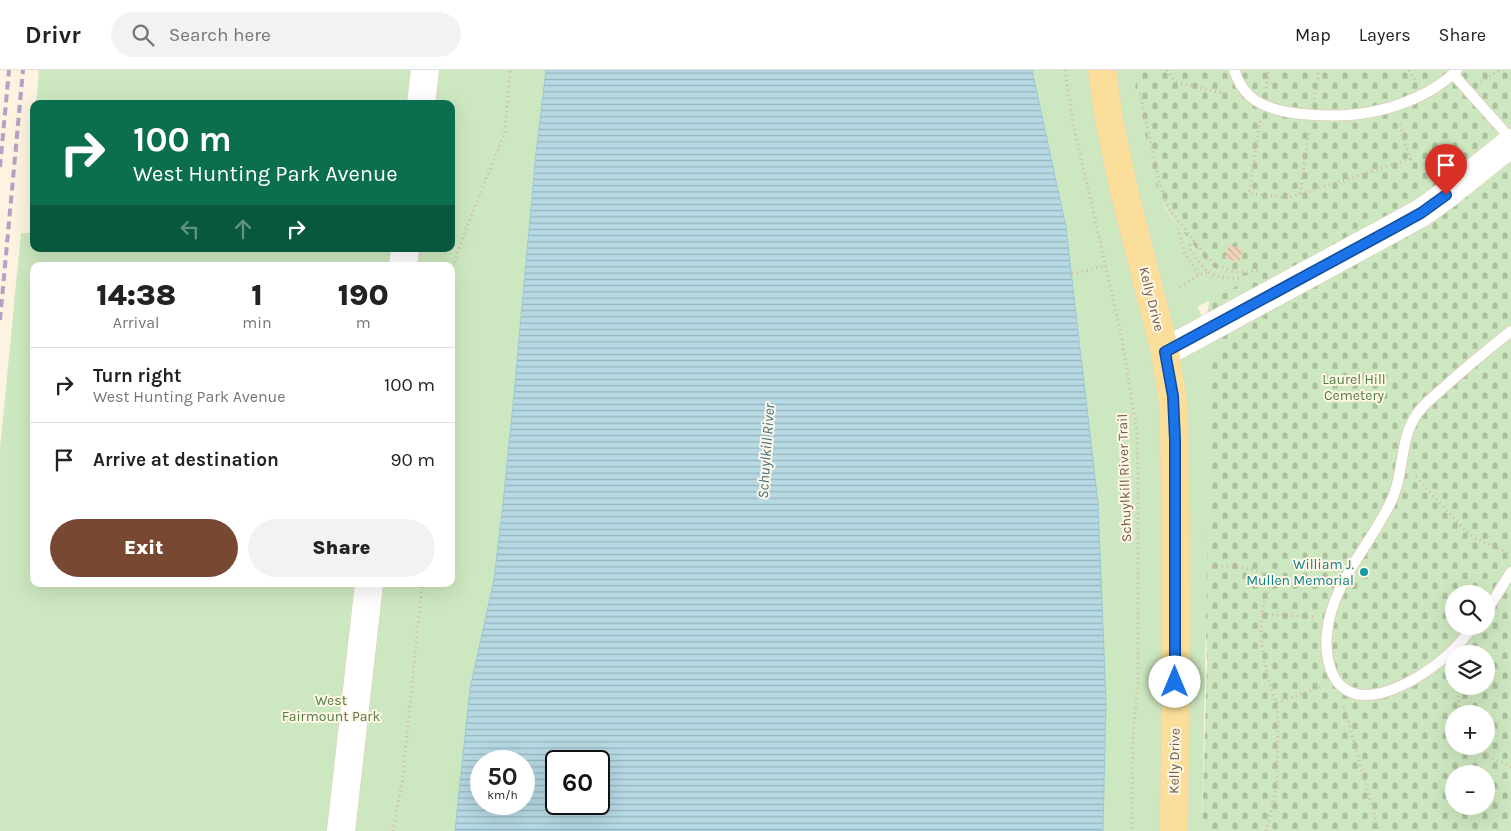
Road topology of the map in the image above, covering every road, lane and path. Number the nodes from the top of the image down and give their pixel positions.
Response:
1 (425, 70) edge
2 (510, 70) edge
3 (1065, 70) edge
4 (1102, 70) edge
5 (1167, 70) edge
6 (1234, 70) edge
7 (1269, 70) edge
8 (1319, 70) edge
9 (1499, 70) edge
10 (1455, 72) edge
11 (1266, 88) dead end
12 (1469, 90) junction
13 (1140, 93) dead end
14 (1250, 96) junction
15 (421, 100) edge
16 (1263, 104) junction
17 (1394, 106) junction
18 (1312, 115) junction
19 (1505, 134) edge
20 (1511, 139) edge
21 (1300, 194) junction
22 (1178, 228) dead end
23 (1194, 241) junction
24 (455, 262) edge
25 (1106, 266) junction
26 (1265, 268) dead end
27 (1207, 272) junction
28 (1072, 274) dead end
29 (1199, 275) junction
30 (1249, 279) dead end
31 (1180, 287) dead end
32 (1511, 331) edge
33 (1165, 352) junction
34 (1413, 472) dead end
35 (1511, 554) edge
36 (1212, 566) dead end
37 (1511, 572) edge
38 (369, 587) edge
39 (422, 587) edge
40 (1495, 598) edge
41 (1262, 614) junction
42 (1330, 618) junction
43 (1466, 635) edge
44 (1336, 681) junction
45 (1344, 689) junction
46 (1276, 703) junction
47 (1486, 755) edge
48 (1511, 767) edge
49 (341, 831) edge
50 (393, 831) edge
51 (1132, 831) edge
52 (1174, 831) edge
53 (1266, 831) edge
54 (1379, 831) edge

1 - 15 main road
2 - 24 path
3 - 25 path, Schuylkill River Trail
4 - 33 main road, Kelly Drive
5 - 14 path
6 - 14 lane
7 - 11 path
8 - 18 path
9 - 12 path
10 - 12 lane
10 - 17 lane
12 - 19 lane
13 - 23 path
14 - 16 lane
16 - 18 lane
16 - 21 path
17 - 18 lane
17 - 21 path
18 - 21 path
19 - 20 lane
19 - 33 main road
22 - 29 path
23 - 26 path
23 - 27 path
25 - 28 path
25 - 51 path, Schuylkill River Trail
27 - 29 path
27 - 30 path
29 - 31 path
32 - 42 lane
33 - 52 main road, Kelly Drive
34 - 35 path
36 - 41 path
37 - 40 lane
38 - 49 main road
39 - 50 path
41 - 42 path
41 - 46 path
42 - 44 lane
43 - 45 lane
44 - 45 lane
44 - 46 path
45 - 54 path
46 - 53 path
47 - 48 path

